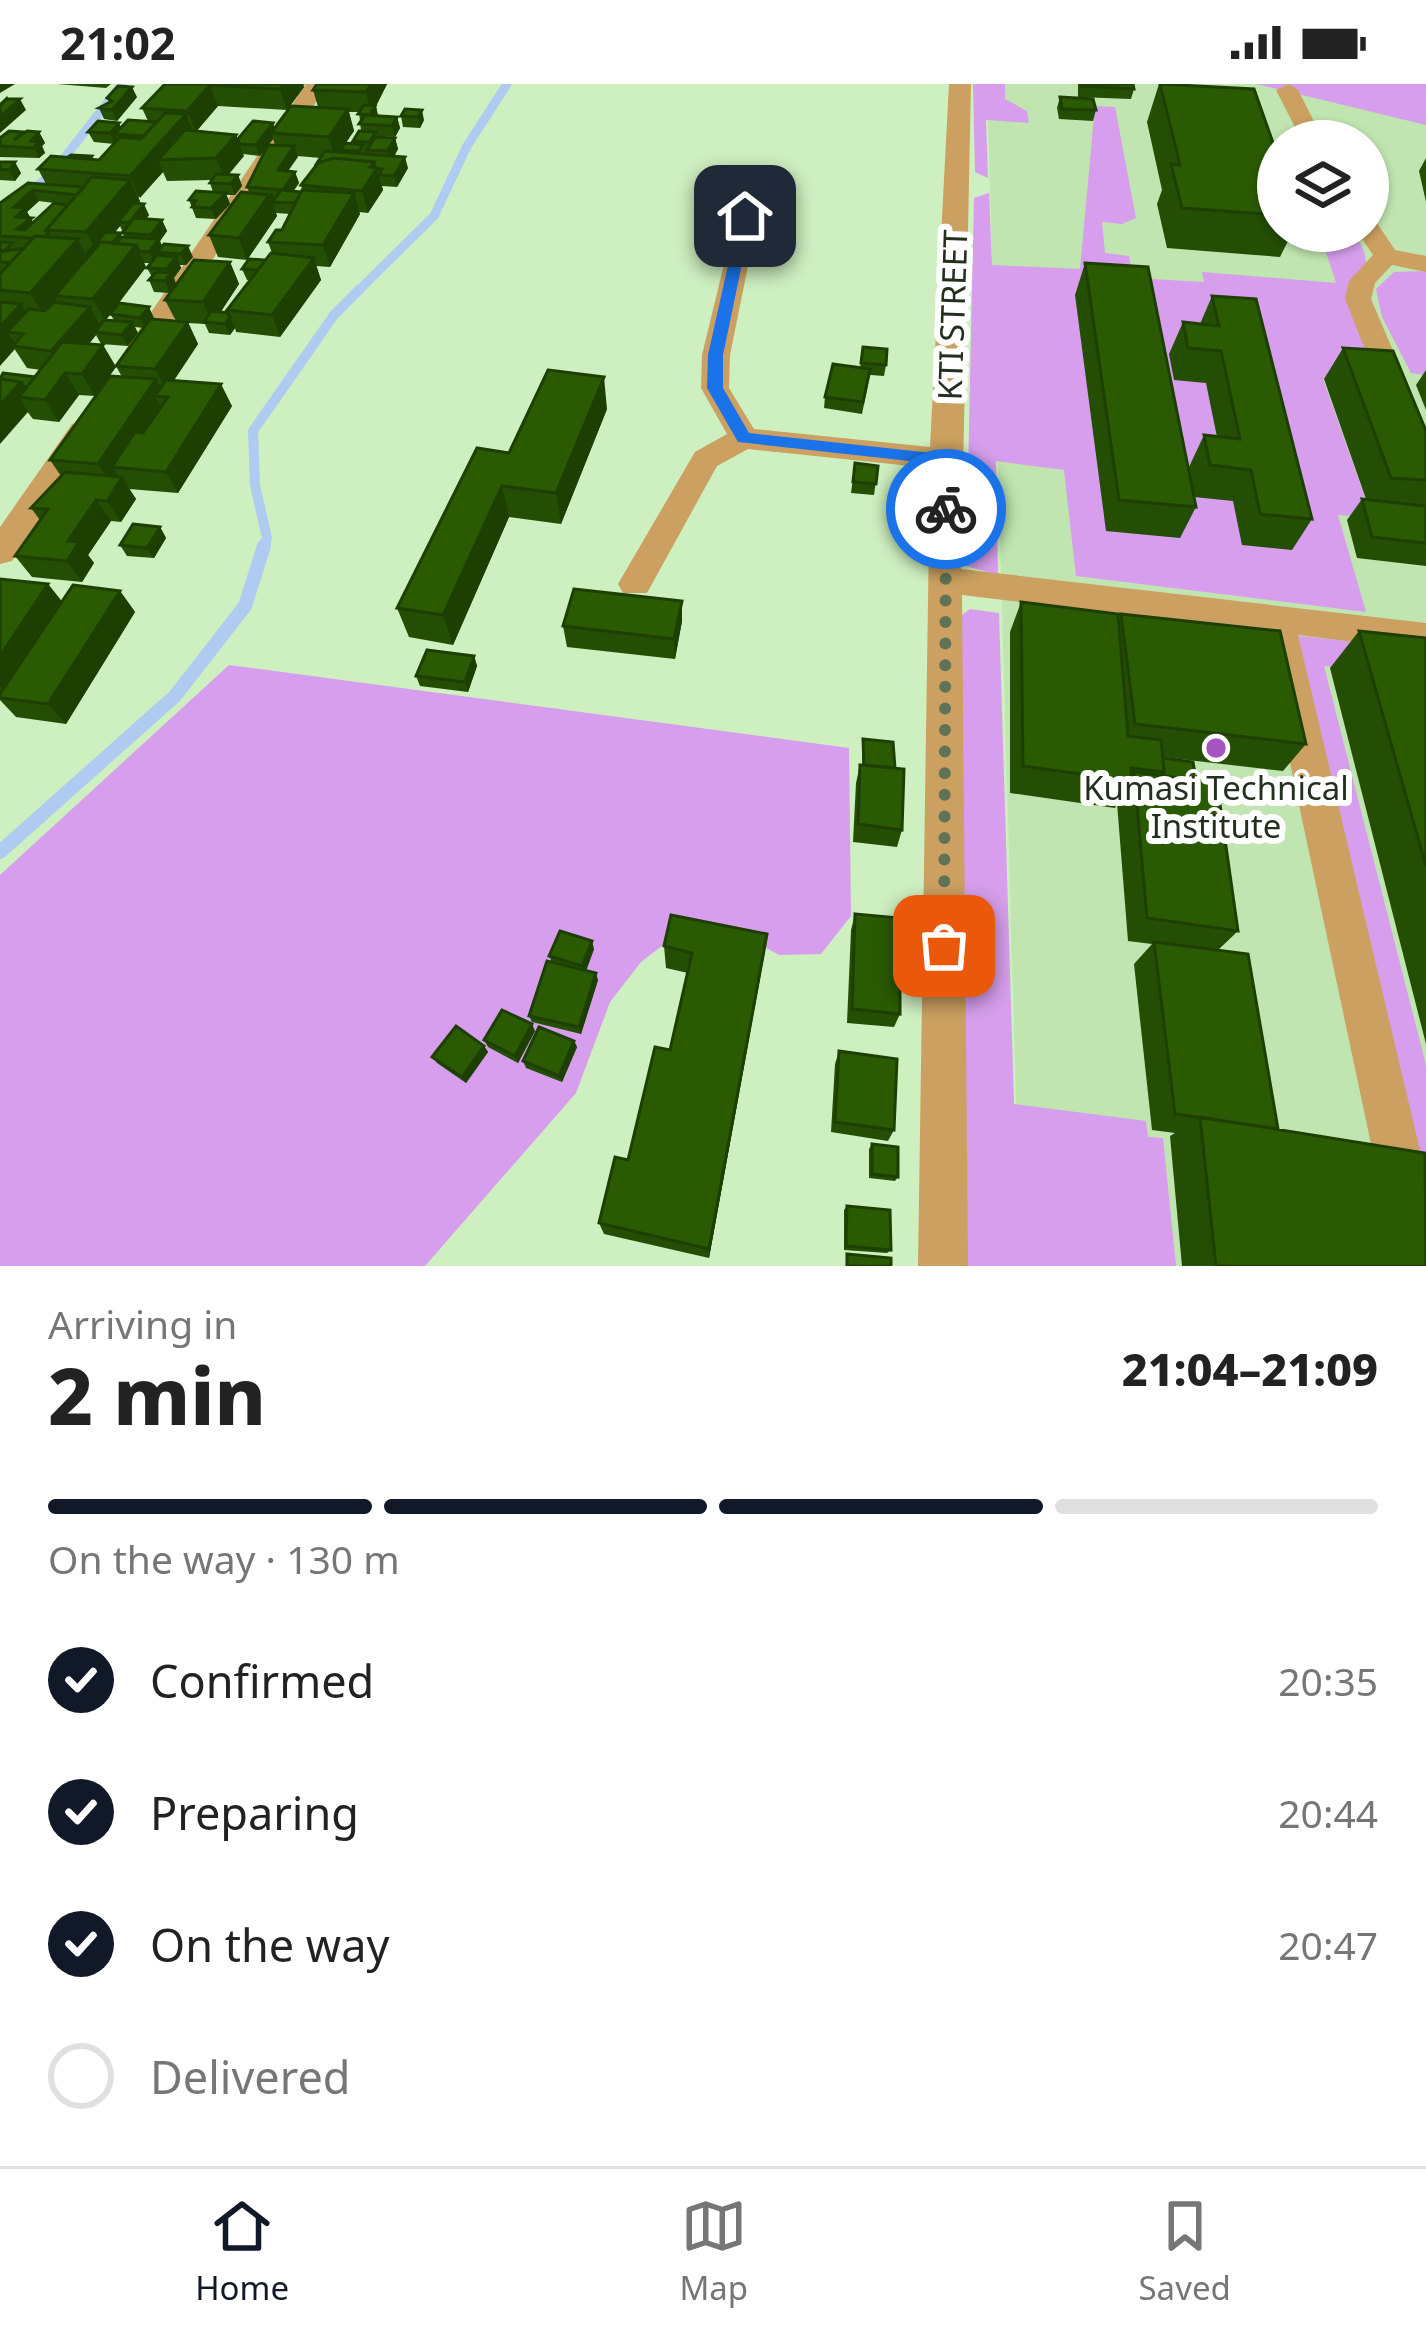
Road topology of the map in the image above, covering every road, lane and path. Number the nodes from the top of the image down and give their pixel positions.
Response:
1 (317, 84) edge
2 (960, 84) edge
3 (1287, 90) dead end
4 (1302, 120) edge
5 (752, 187) dead end
6 (1383, 252) edge
7 (1386, 256) junction
8 (1426, 264) edge
9 (120, 378) edge
10 (93, 417) edge
11 (744, 438) junction
12 (945, 459) junction
13 (1426, 464) edge
14 (0, 551) edge
15 (946, 580) junction
16 (635, 584) dead end
17 (1276, 616) junction
18 (1426, 637) edge
19 (943, 1266) edge
20 (1422, 1266) edge

1 - 9 street
2 - 12 street, KTI STREET
3 - 4 street
5 - 11 street
6 - 7 street
7 - 8 street
7 - 13 street
10 - 14 street
11 - 12 street
11 - 16 street
12 - 15 street, KTI STREET
15 - 17 street
15 - 19 street, KTI STREET
17 - 18 street
17 - 20 street

